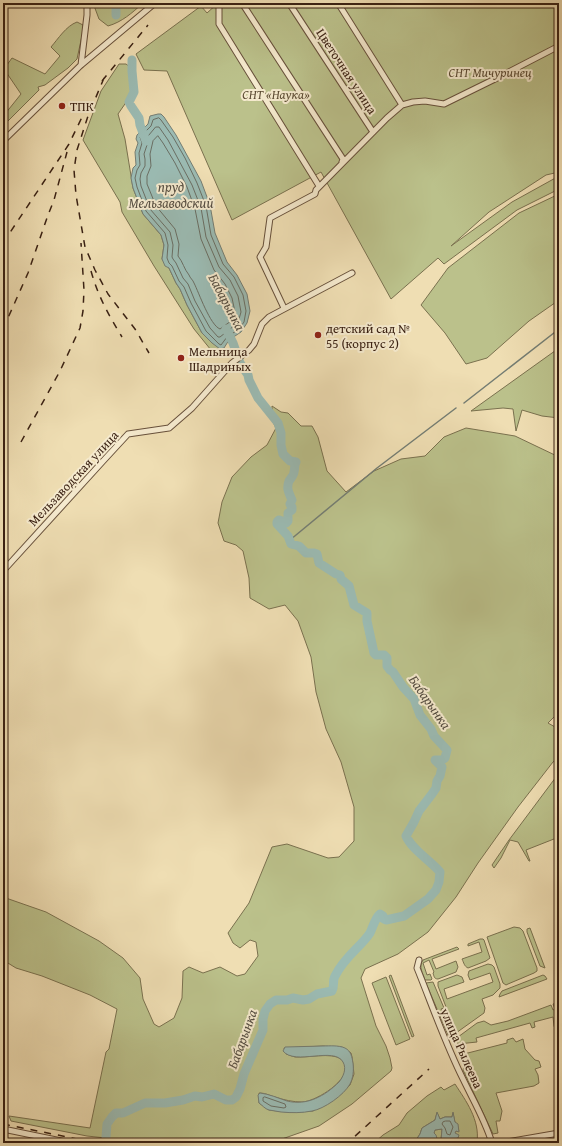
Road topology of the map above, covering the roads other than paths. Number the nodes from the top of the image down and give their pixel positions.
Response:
1 (87, 3) edge
2 (155, 3) edge
3 (217, 3) edge
4 (242, 3) edge
5 (290, 3) edge
6 (338, 3) edge
7 (559, 46) edge
8 (81, 65) junction
9 (402, 105) junction
10 (373, 132) junction
11 (3, 141) edge
12 (342, 162) junction
13 (319, 186) junction
14 (352, 273) dead end
15 (284, 308) junction
16 (3, 571) edge
17 (419, 960) dead end
18 (3, 1129) edge
19 (559, 1133) edge
20 (71, 1143) edge
21 (492, 1143) edge
22 (501, 1143) edge

1 - 8 street
2 - 8 street
3 - 13 street
4 - 12 street
5 - 10 street, Цветочная улица
6 - 9 street
7 - 9 street
8 - 11 street
9 - 10 street
10 - 12 street
12 - 13 street
13 - 15 street
14 - 15 street, Мельзаводская улица
15 - 16 street, Мельзаводская улица
17 - 21 street, улица Рылеева
18 - 20 street
19 - 22 street

